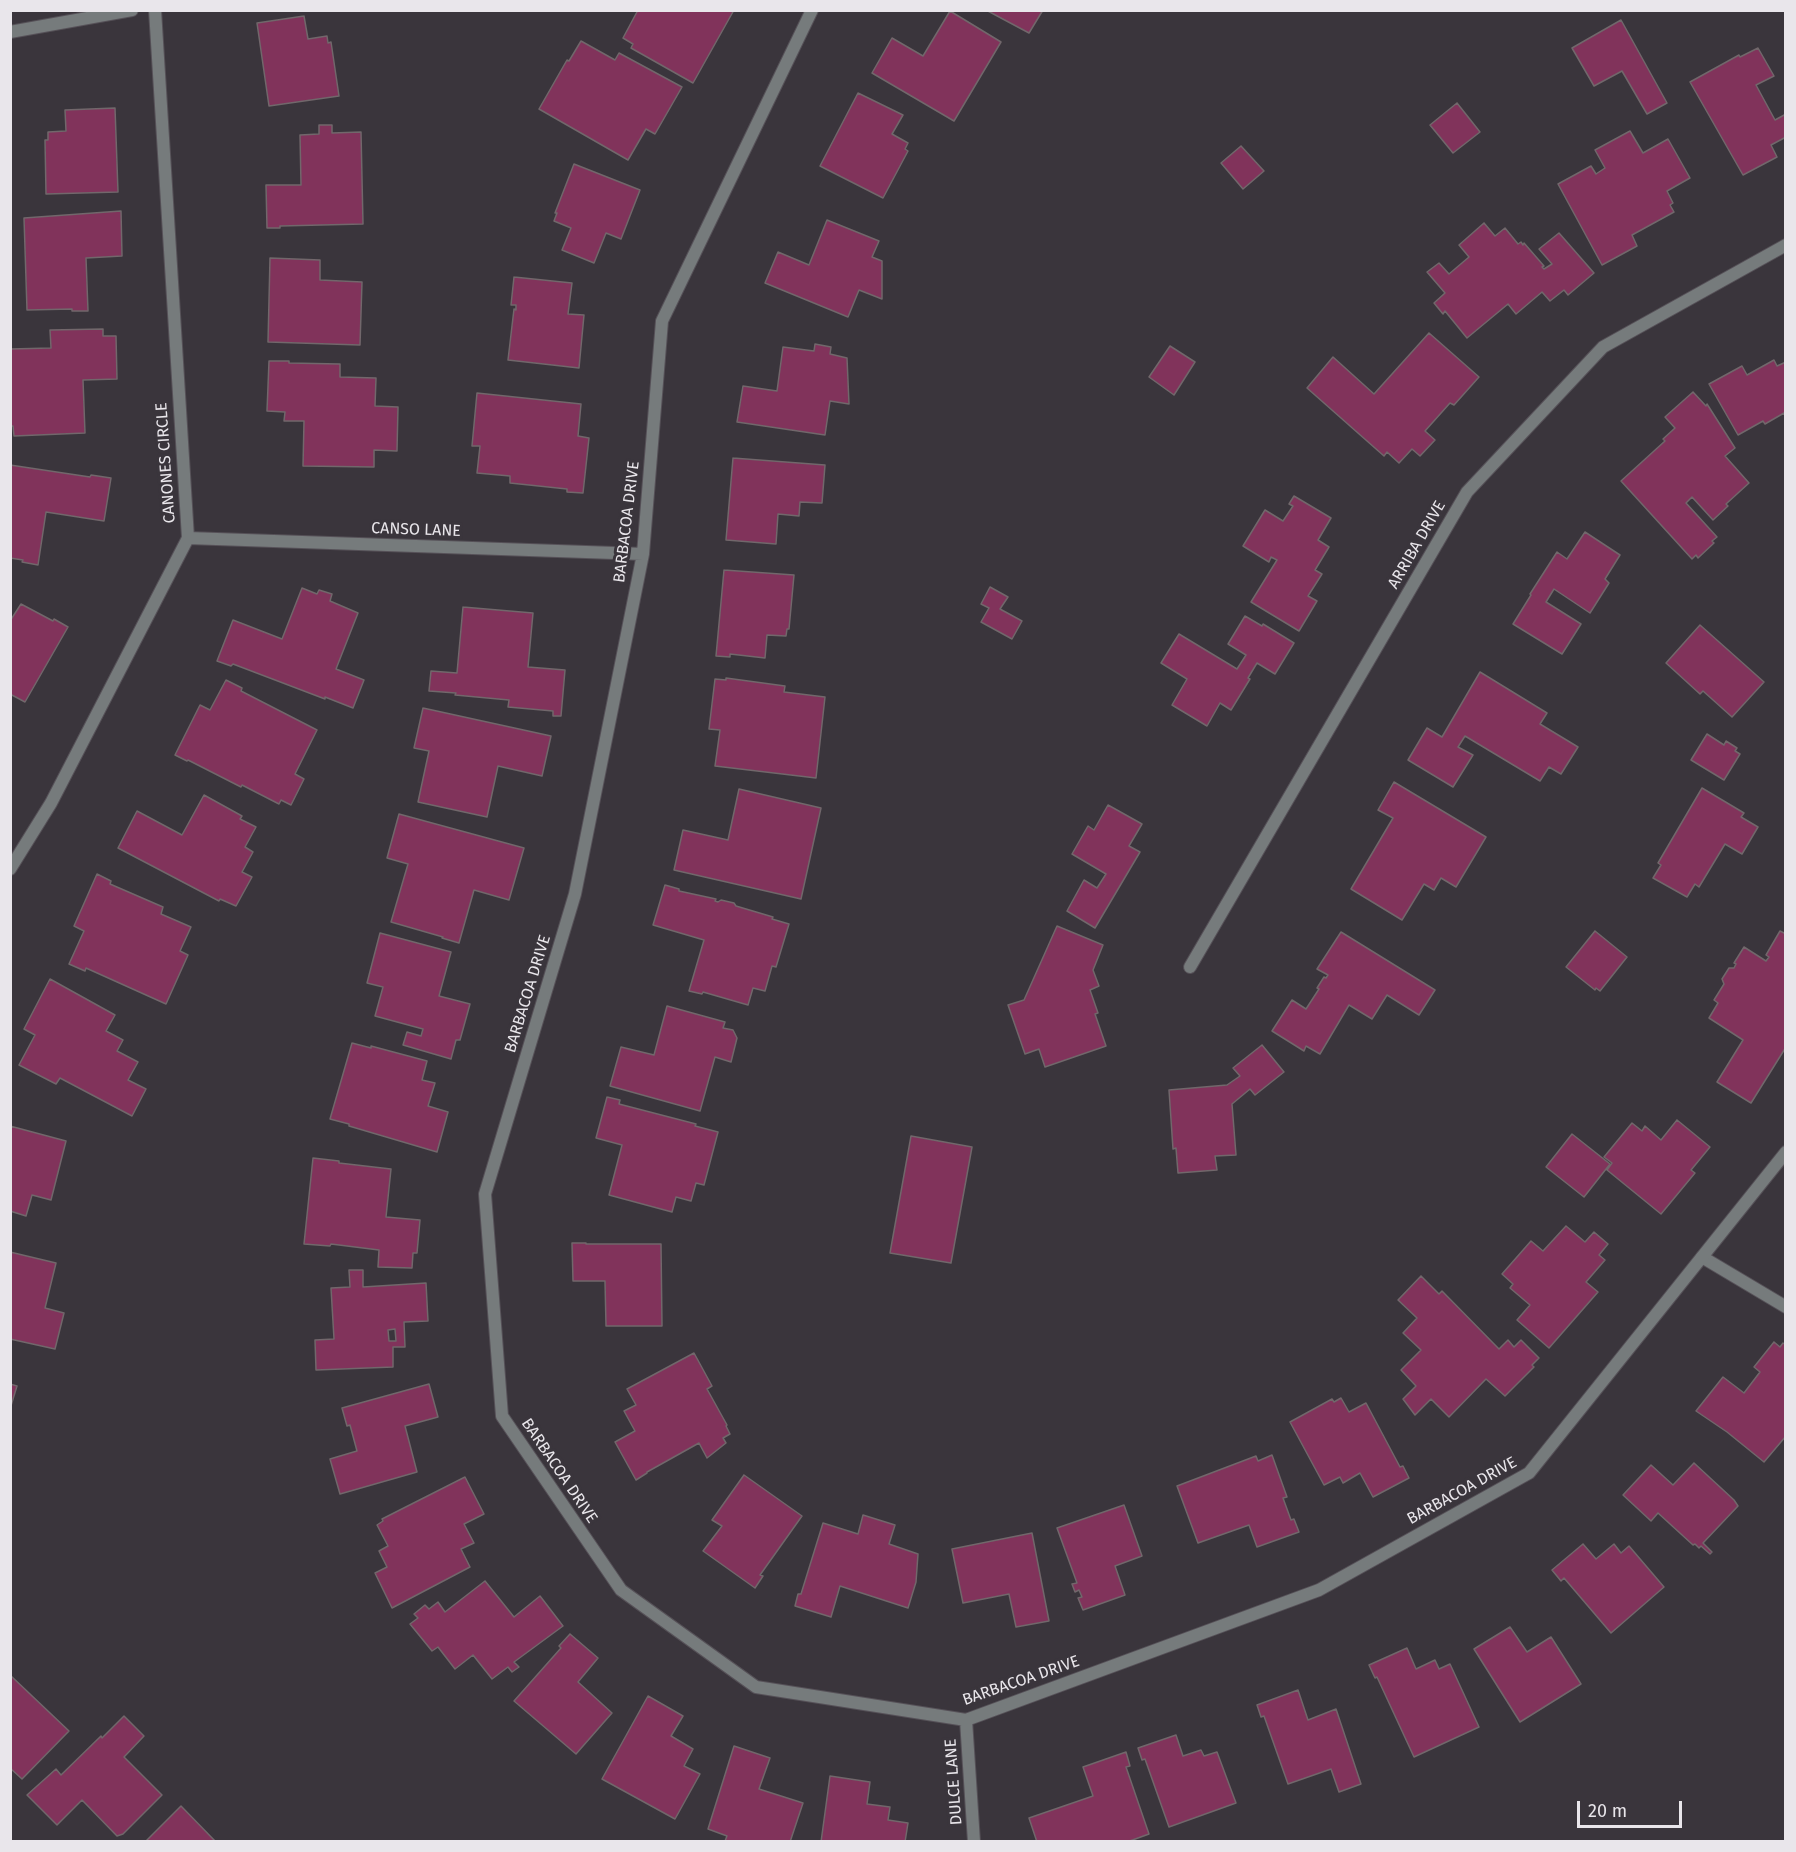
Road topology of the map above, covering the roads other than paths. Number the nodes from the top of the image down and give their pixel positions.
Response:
1 (132, 10) edge
2 (155, 10) edge
3 (812, 10) edge
4 (10, 32) edge
5 (1785, 245) edge
6 (188, 538) junction
7 (643, 554) junction
8 (10, 868) edge
9 (1190, 967) dead end
10 (1785, 1152) edge
11 (1702, 1257) junction
12 (1785, 1307) edge
13 (966, 1720) junction
14 (974, 1842) edge

1 - 4 street
2 - 6 street, CANONES CIRCLE
3 - 7 street, BARBACOA DRIVE
5 - 9 street, ARRIBA DRIVE
6 - 7 street, CANSO LANE
6 - 8 street, CANONES CIRCLE
7 - 13 street, BARBACOA DRIVE
10 - 11 street, BARBACOA DRIVE
11 - 12 street
11 - 13 street, BARBACOA DRIVE
13 - 14 street, DULCE LANE

